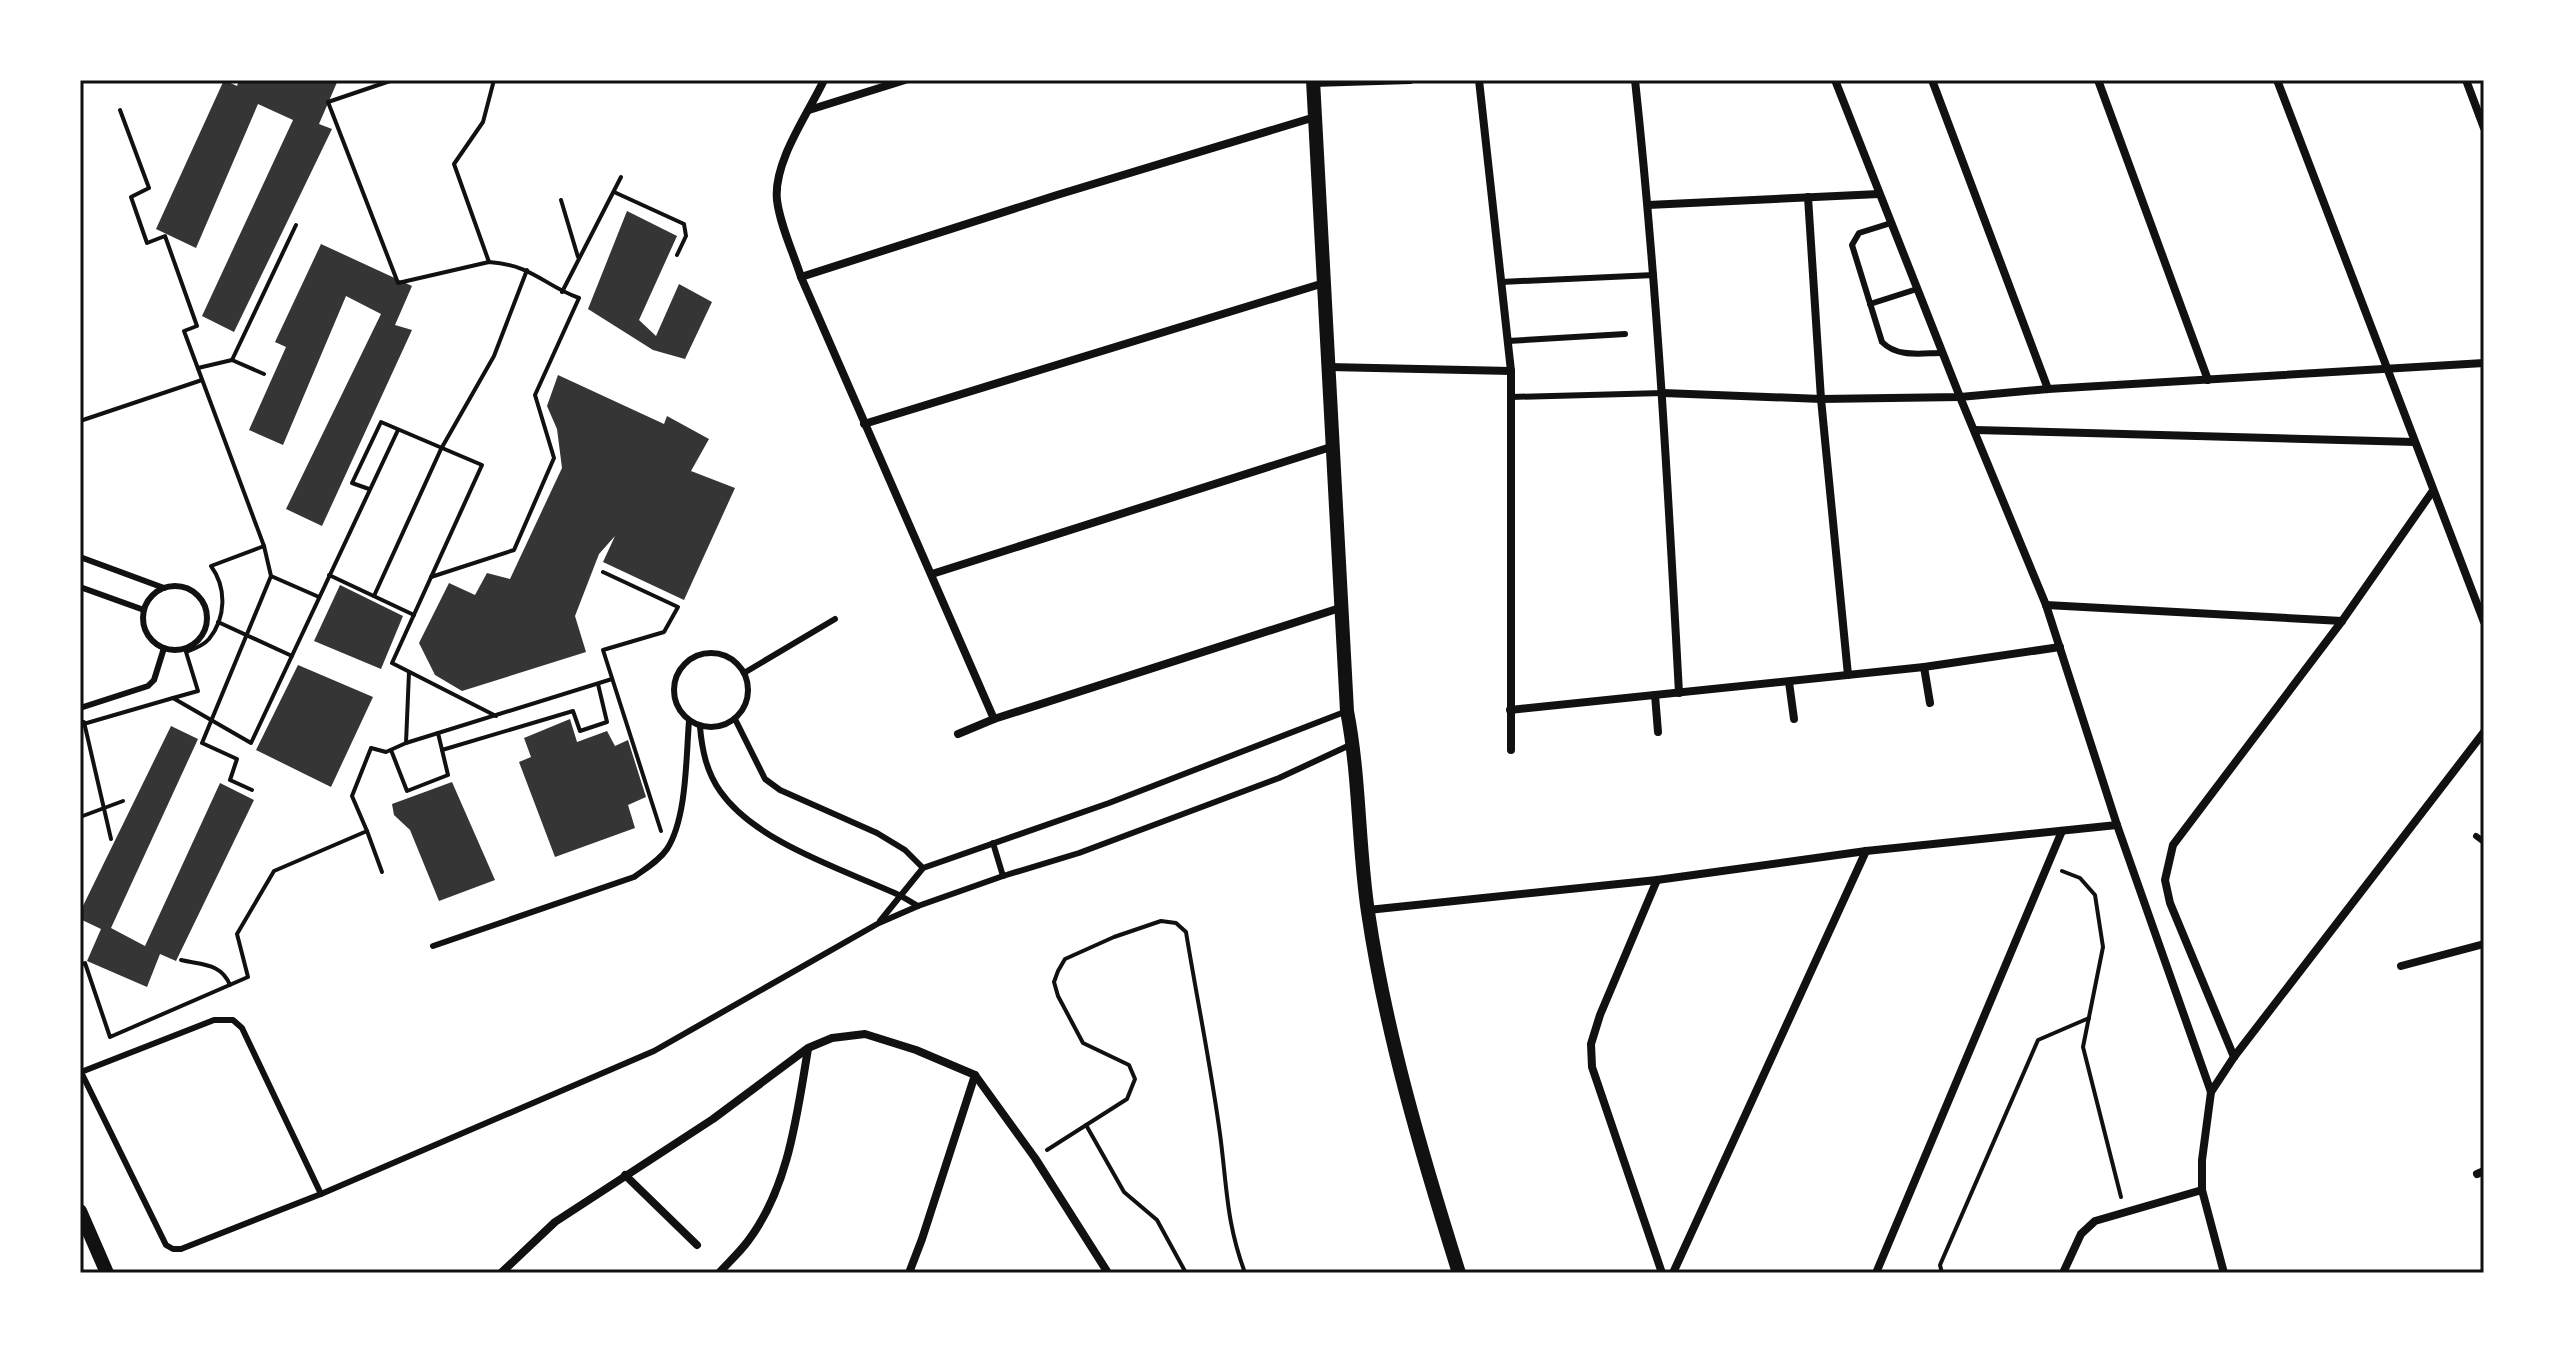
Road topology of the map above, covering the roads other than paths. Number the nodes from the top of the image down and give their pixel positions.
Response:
1 (824, 80) edge
2 (905, 80) edge
3 (1410, 80) edge
4 (1479, 80) edge
5 (1635, 80) edge
6 (1835, 80) edge
7 (1932, 80) edge
8 (2098, 80) edge
9 (2277, 80) edge
10 (2466, 80) edge
11 (1313, 82) edge
12 (809, 110) junction
13 (1315, 117) junction
14 (2484, 128) edge
15 (1879, 194) junction
16 (1808, 197) junction
17 (1648, 205) junction
18 (1891, 223) junction
19 (1654, 275) junction
20 (801, 277) junction
21 (1501, 282) junction
22 (1324, 283) junction
23 (1917, 289) junction
24 (1870, 304) junction
25 (1625, 334) dead end
26 (1508, 341) junction
27 (1942, 353) junction
28 (2484, 363) edge
29 (1329, 367) junction
30 (2387, 368) junction
31 (1511, 371) junction
32 (2208, 380) junction
33 (2048, 389) junction
34 (1663, 393) junction
35 (1511, 397) junction
36 (1960, 397) junction
37 (1821, 399) junction
38 (864, 424) junction
39 (1975, 430) junction
40 (2414, 442) junction
41 (1334, 446) junction
42 (2432, 492) junction
43 (80, 557) edge
44 (932, 574) junction
45 (80, 587) edge
46 (164, 588) junction
47 (2046, 605) junction
48 (1343, 607) junction
49 (144, 610) junction
50 (835, 619) dead end
51 (2342, 621) junction
52 (2484, 622) edge
53 (2060, 647) junction
54 (164, 648) junction
55 (1924, 667) junction
56 (744, 673) junction
57 (1848, 675) junction
58 (1789, 682) junction
59 (1679, 693) junction
60 (1655, 695) junction
61 (1930, 703) dead end
62 (80, 708) edge
63 (1510, 710) junction
64 (1347, 711) junction
65 (735, 719) junction
66 (994, 719) junction
67 (1794, 719) dead end
68 (689, 721) junction
69 (700, 727) junction
70 (1658, 732) dead end
71 (2484, 732) edge
72 (958, 734) dead end
73 (1353, 743) junction
74 (1511, 750) dead end
75 (2117, 825) junction
76 (2062, 831) junction
77 (2476, 836) dead end
78 (2484, 842) edge
79 (993, 843) junction
80 (1866, 851) junction
81 (923, 868) junction
82 (1003, 876) junction
83 (1657, 880) junction
84 (901, 896) junction
85 (918, 906) junction
86 (1368, 910) junction
87 (879, 923) junction
88 (2484, 944) edge
89 (433, 946) dead end
90 (2401, 966) dead end
91 (808, 1048) junction
92 (2234, 1057) junction
93 (80, 1071) edge
94 (975, 1075) junction
95 (2211, 1092) junction
96 (625, 1175) junction
97 (2202, 1190) junction
98 (321, 1194) junction
99 (81, 1217) edge
100 (697, 1245) dead end
101 (107, 1273) edge
102 (501, 1273) edge
103 (719, 1273) edge
104 (909, 1273) edge
105 (1108, 1273) edge
106 (1459, 1273) edge
107 (1662, 1273) edge
108 (1673, 1273) edge
109 (1876, 1273) edge
110 (2063, 1273) edge
111 (2224, 1273) edge

1 - 12 street
2 - 12 street
3 - 11 street
4 - 21 street
5 - 17 street
6 - 15 street
7 - 33 street
8 - 32 street
9 - 30 street
10 - 14 street
11 - 13 street
12 - 20 street
13 - 20 street
13 - 22 street
15 - 16 street
15 - 18 street
16 - 17 street
16 - 37 street
17 - 19 street
18 - 23 street
18 - 24 lane
19 - 21 lane
19 - 34 street
20 - 38 street
21 - 26 street
22 - 29 street
22 - 38 street
23 - 24 lane
23 - 27 street
24 - 27 lane
25 - 26 lane
26 - 31 street
27 - 36 street
28 - 30 street
29 - 31 street
29 - 41 street
30 - 32 street
30 - 40 street
31 - 35 street
32 - 33 street
33 - 36 street
34 - 35 lane
34 - 37 street
34 - 59 street
35 - 63 street
36 - 37 street
36 - 39 street
37 - 57 street
38 - 44 street
39 - 40 street
39 - 47 street
40 - 42 street
41 - 44 street
41 - 48 street
42 - 51 street
42 - 52 street
43 - 46 lane
44 - 66 street
45 - 49 lane
46 - 49 lane
46 - 54 lane
47 - 51 street
47 - 53 street
48 - 64 street
48 - 66 street
49 - 54 lane
50 - 56 lane
51 - 92 street
53 - 55 street
53 - 75 street
54 - 62 lane
55 - 57 street
55 - 61 street
56 - 65 lane
56 - 68 lane
57 - 58 street
58 - 59 street
58 - 67 street
59 - 60 street
60 - 63 street
60 - 70 street
63 - 74 street
64 - 73 street
64 - 79 lane
65 - 69 lane
65 - 81 lane
66 - 72 street
68 - 69 lane
68 - 89 lane
69 - 84 lane
71 - 92 street
73 - 82 lane
73 - 86 street
75 - 76 street
75 - 95 street
76 - 80 street
76 - 109 street
77 - 78 lane
79 - 81 lane
79 - 82 lane
80 - 83 street
80 - 108 street
81 - 84 lane
82 - 85 lane
83 - 86 street
83 - 107 street
84 - 85 lane
84 - 87 lane
85 - 87 lane
86 - 106 street
87 - 98 lane
88 - 90 street
91 - 94 street
91 - 96 street
91 - 103 street
92 - 95 street
93 - 98 lane
93 - 98 lane
94 - 104 street
94 - 105 street
95 - 97 street
96 - 100 street
96 - 102 street
97 - 110 street
97 - 111 street
99 - 101 street

